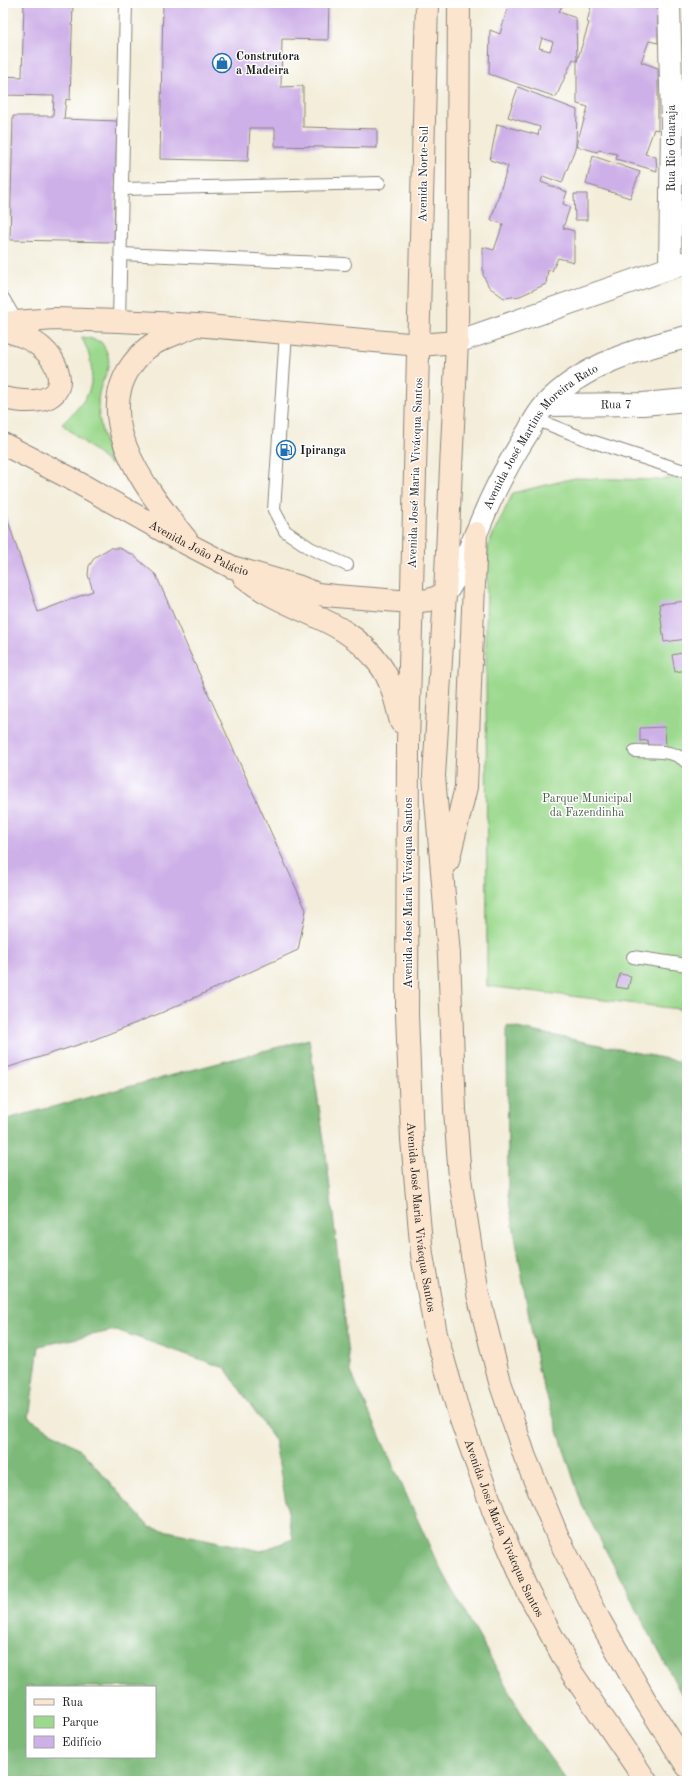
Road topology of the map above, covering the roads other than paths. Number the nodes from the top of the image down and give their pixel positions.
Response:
1 (126, 3) edge
2 (427, 3) edge
3 (459, 3) edge
4 (669, 3) edge
5 (679, 128) edge
6 (379, 183) dead end
7 (122, 189) junction
8 (121, 254) junction
9 (345, 264) dead end
10 (679, 265) edge
11 (3, 298) edge
12 (119, 321) junction
13 (8, 325) edge
14 (196, 325) junction
15 (286, 333) junction
16 (687, 337) edge
17 (457, 342) junction
18 (419, 345) junction
19 (3, 398) edge
20 (687, 400) edge
21 (540, 412) junction
22 (3, 444) edge
23 (687, 472) edge
24 (476, 533) junction
25 (193, 547) junction
26 (346, 565) dead end
27 (232, 567) junction
28 (445, 594) junction
29 (411, 602) junction
30 (408, 744) junction
31 (635, 751) dead end
32 (687, 763) edge
33 (444, 878) junction
34 (633, 957) dead end
35 (687, 965) edge
36 (687, 1766) edge
37 (646, 1781) edge

1 - 7 lane
2 - 18 main road, Avenida Norte-Sul
3 - 17 main road
4 - 5 street, Rua Rio Guaraja
5 - 10 street, Rua Rio Guaraja
6 - 7 lane
7 - 8 lane
8 - 9 lane
8 - 12 lane
10 - 17 street
11 - 13 lane
12 - 13 main road
12 - 14 main road
13 - 19 main road
14 - 15 main road
14 - 25 main road
15 - 18 main road
15 - 26 lane
16 - 21 street, Avenida José Martins Moreira Rato
17 - 18 main road
17 - 28 main road
18 - 29 main road, Avenida José Maria Vivácqua Santos
20 - 21 street, Rua 7
21 - 23 lane
21 - 24 street, Avenida José Martins Moreira Rato
22 - 25 main road, Avenida João Palácio
24 - 28 street, Avenida José Martins Moreira Rato
24 - 33 main road
25 - 27 main road, Avenida João Palácio
27 - 29 main road, Avenida João Palácio
27 - 30 main road
28 - 29 main road
28 - 33 main road
29 - 30 main road, Avenida José Maria Vivácqua Santos
30 - 37 main road, Avenida José Maria Vivácqua Santos
31 - 32 lane
33 - 36 main road
34 - 35 lane

